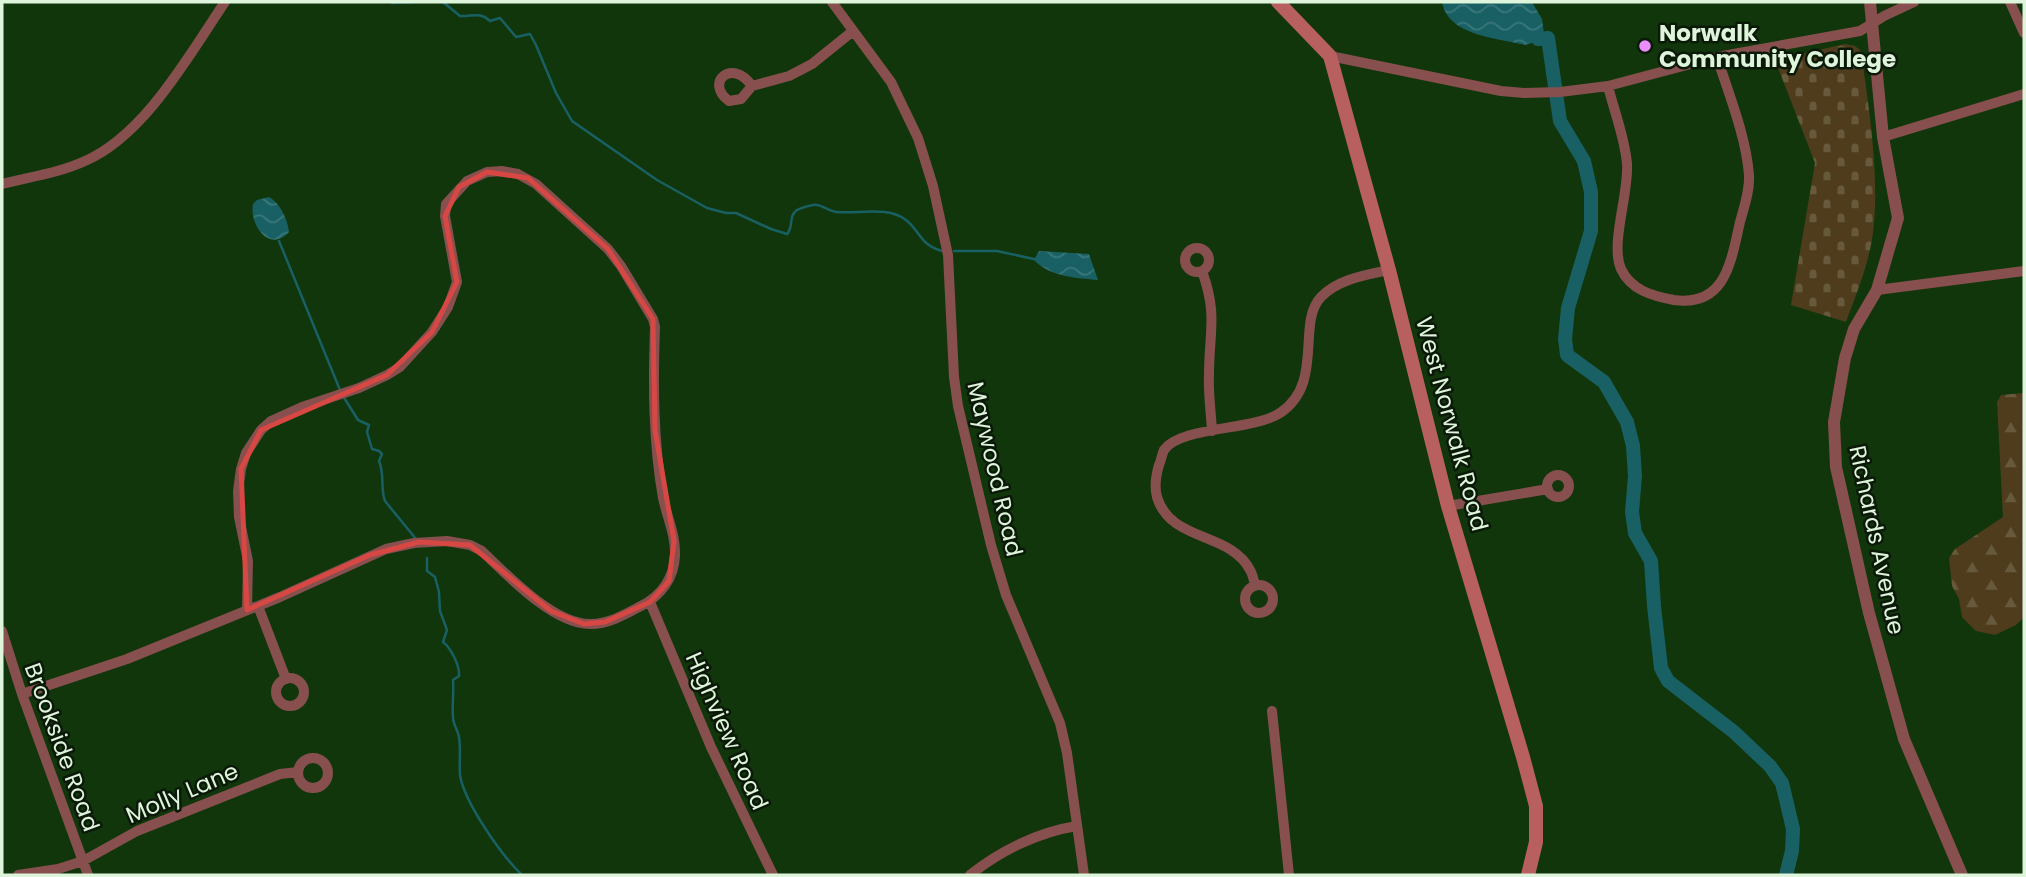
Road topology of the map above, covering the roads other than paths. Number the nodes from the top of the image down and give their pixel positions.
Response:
1 (225, 2) edge
2 (832, 2) edge
3 (1278, 2) edge
4 (1870, 2) edge
5 (1914, 2) edge
6 (2010, 2) edge
7 (1873, 23) junction
8 (853, 31) junction
9 (2024, 33) edge
10 (1330, 56) junction
11 (1717, 57) junction
12 (752, 86) dead end
13 (1608, 86) junction
14 (2024, 94) edge
15 (1883, 137) junction
16 (2, 184) edge
17 (1389, 270) junction
18 (1202, 271) dead end
19 (2024, 271) edge
20 (1877, 290) junction
21 (1212, 431) junction
22 (1548, 489) dead end
23 (1448, 506) junction
24 (1255, 586) dead end
25 (650, 602) junction
26 (258, 606) junction
27 (247, 610) junction
28 (2, 631) edge
29 (286, 679) dead end
30 (22, 694) junction
31 (1272, 711) dead end
32 (298, 772) dead end
33 (1077, 826) junction
34 (83, 861) junction
35 (18, 875) edge
36 (88, 875) edge
37 (773, 875) edge
38 (970, 875) edge
39 (1084, 875) edge
40 (1289, 875) edge
41 (1528, 875) edge
42 (1962, 875) edge

1 - 16 street
2 - 8 street, Maywood Road
3 - 10 main road, West Norwalk Road
4 - 7 street, Richards Avenue
5 - 7 street
6 - 9 street
7 - 11 street
7 - 15 street, Richards Avenue
8 - 12 street
8 - 33 street, Maywood Road
10 - 13 street
10 - 17 main road, West Norwalk Road
11 - 13 street
11 - 13 street
14 - 15 street
15 - 20 street, Richards Avenue
17 - 21 street
17 - 23 main road, West Norwalk Road
18 - 21 street
19 - 20 street
20 - 42 street, Richards Avenue
21 - 24 street
22 - 23 street
23 - 41 main road, West Norwalk Road
25 - 26 street
25 - 27 street
25 - 37 street, Highview Road
26 - 27 street
26 - 29 street
27 - 30 street
28 - 30 street, Brookside Road
30 - 34 street, Brookside Road
31 - 40 street
32 - 34 street, Molly Lane
33 - 38 street
33 - 39 street, Maywood Road
34 - 35 street, Molly Lane
34 - 36 street, Brookside Road

